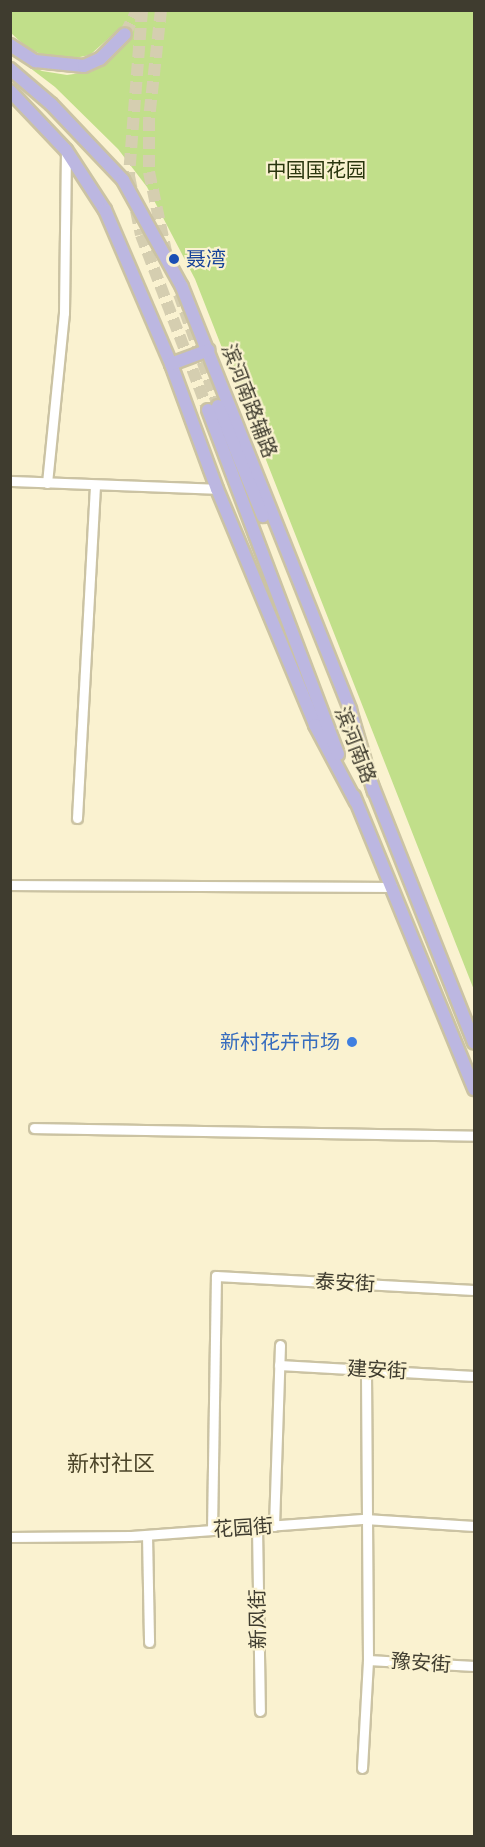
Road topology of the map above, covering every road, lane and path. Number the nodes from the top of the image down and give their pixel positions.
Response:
1 (125, 34) tunnel mouth
2 (10, 45) edge
3 (10, 69) edge
4 (10, 90) edge
5 (66, 150) junction
6 (209, 350) junction
7 (171, 364) junction
8 (10, 481) edge
9 (47, 483) junction
10 (95, 485) junction
11 (217, 489) junction
12 (374, 792) junction
13 (356, 802) junction
14 (77, 818) dead end
15 (10, 885) edge
16 (392, 887) junction
17 (474, 1042) edge
18 (474, 1089) edge
19 (34, 1128) dead end
20 (474, 1136) edge
21 (474, 1290) edge
22 (280, 1345) dead end
23 (279, 1365) junction
24 (366, 1369) junction
25 (474, 1376) edge
26 (364, 1518) junction
27 (274, 1526) junction
28 (474, 1526) edge
29 (256, 1527) junction
30 (212, 1530) junction
31 (147, 1535) junction
32 (10, 1538) edge
33 (149, 1642) dead end
34 (368, 1659) junction
35 (474, 1666) edge
36 (260, 1711) dead end
37 (362, 1768) dead end

1 - 2 main road
3 - 6 main road, 滨河南路辅路
4 - 5 main road
5 - 7 main road
5 - 9 street
6 - 7 main road
6 - 12 main road, 滨河南路辅路
7 - 11 main road
8 - 9 street
9 - 10 street
10 - 11 street
10 - 14 street
11 - 13 main road
12 - 13 main road, 滨河南路
12 - 17 main road, 滨河南路
13 - 16 main road, 滨河南路
15 - 16 street
16 - 18 main road, 滨河南路
19 - 20 street
21 - 30 street, 泰安街
22 - 23 street
23 - 24 street, 建安街
23 - 27 street
24 - 25 street, 建安街
24 - 26 street
26 - 27 street, 花园街
26 - 28 street, 花园街
26 - 34 street
27 - 29 street, 花园街
29 - 30 street, 花园街
29 - 36 street, 新风街
30 - 31 street, 花园街
31 - 32 street, 花园街
31 - 33 street
34 - 35 street, 豫安街
34 - 37 street

